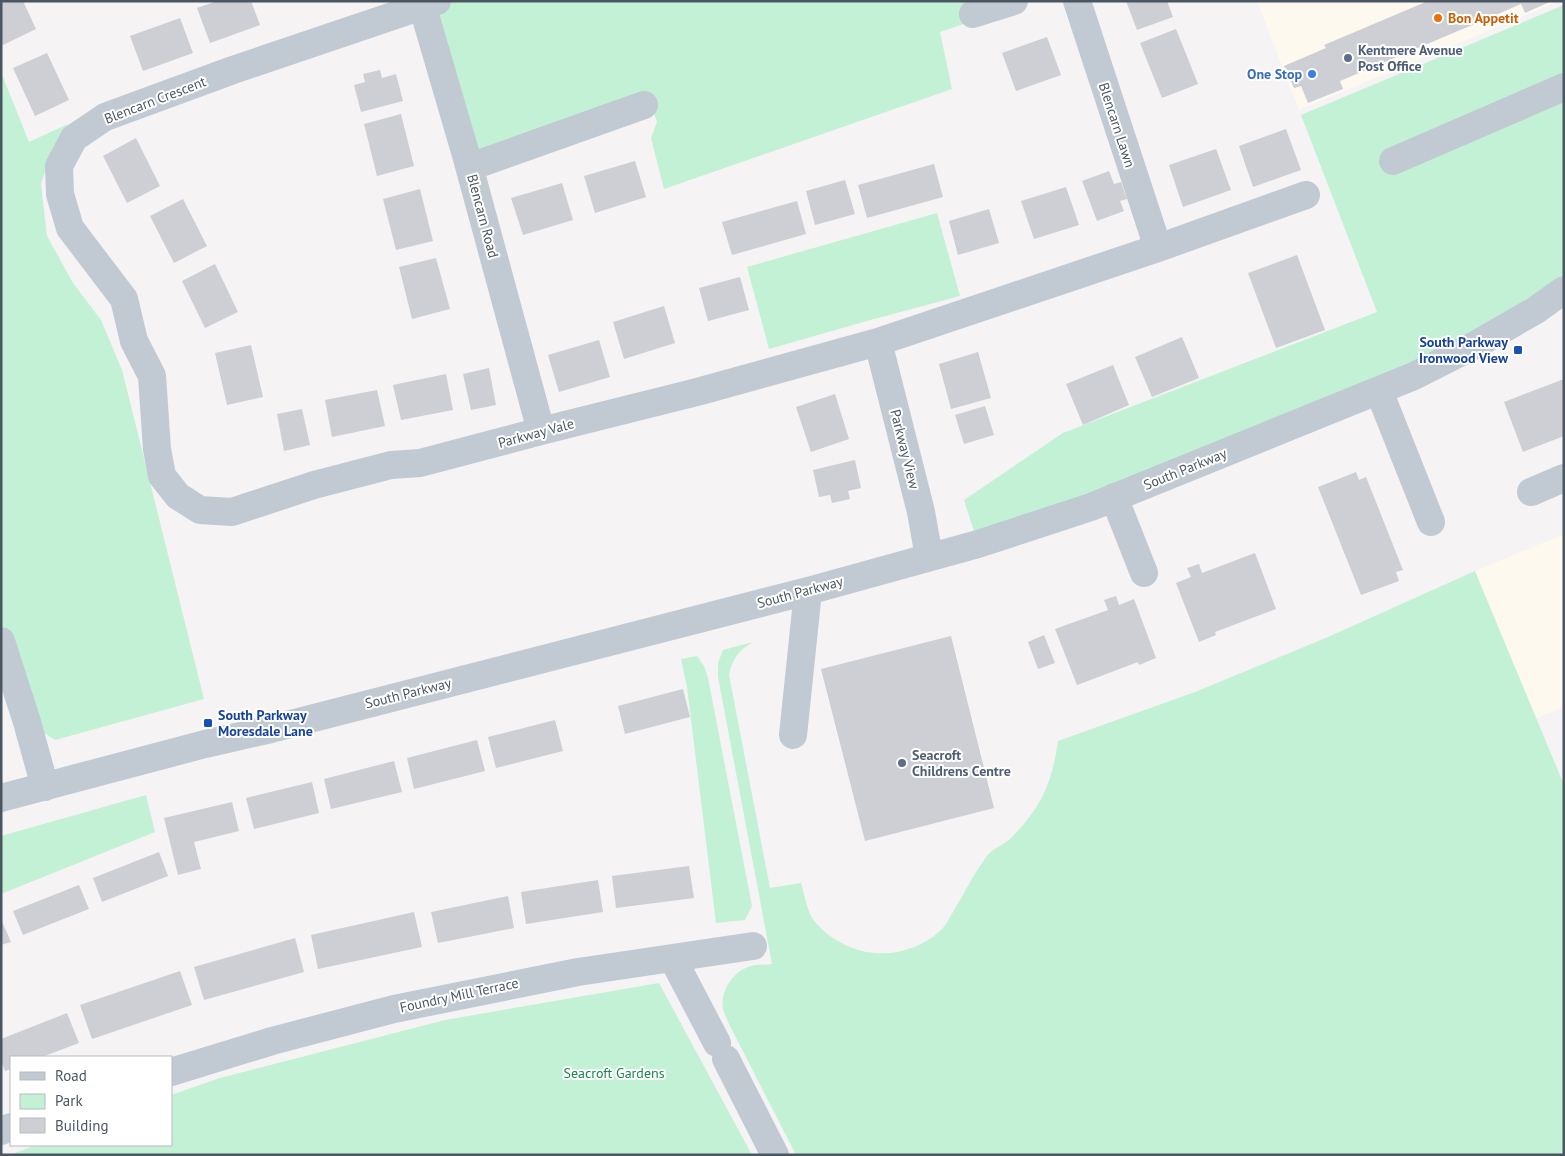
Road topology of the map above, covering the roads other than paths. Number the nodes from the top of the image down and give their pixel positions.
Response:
1 (1014, 1) edge
2 (1077, 1) edge
3 (427, 3) edge
4 (973, 14) dead end
5 (1564, 87) edge
6 (644, 105) dead end
7 (1393, 161) dead end
8 (470, 167) junction
9 (1306, 195) dead end
10 (1158, 248) junction
11 (1564, 290) edge
12 (878, 342) junction
13 (1379, 391) junction
14 (541, 431) junction
15 (420, 463) joint
16 (1564, 478) edge
17 (1530, 492) dead end
18 (1114, 497) junction
19 (1431, 522) dead end
20 (929, 557) junction
21 (1144, 573) dead end
22 (808, 591) junction
23 (1, 641) edge
24 (793, 735) dead end
25 (45, 787) junction
26 (1, 798) edge
27 (754, 946) dead end
28 (673, 959) junction
29 (172, 1072) edge
30 (775, 1155) edge

1 - 4 street
2 - 10 street, Blencarn Lawn
3 - 8 street, Blencarn Road
3 - 15 street, Blencarn Crescent
5 - 7 street
6 - 8 street
8 - 14 street, Blencarn Road
9 - 10 street
10 - 12 street
11 - 13 street, South Parkway
12 - 14 street, Parkway Vale
12 - 20 street, Parkway View
13 - 18 street, South Parkway
13 - 19 street
14 - 15 street, Parkway Vale
16 - 17 street
18 - 20 street, South Parkway
18 - 21 street
20 - 22 street, South Parkway
22 - 24 street
22 - 25 street, South Parkway
23 - 25 street
25 - 26 street, South Parkway
27 - 28 street, Foundry Mill Terrace
28 - 29 street, Foundry Mill Terrace
28 - 30 street

